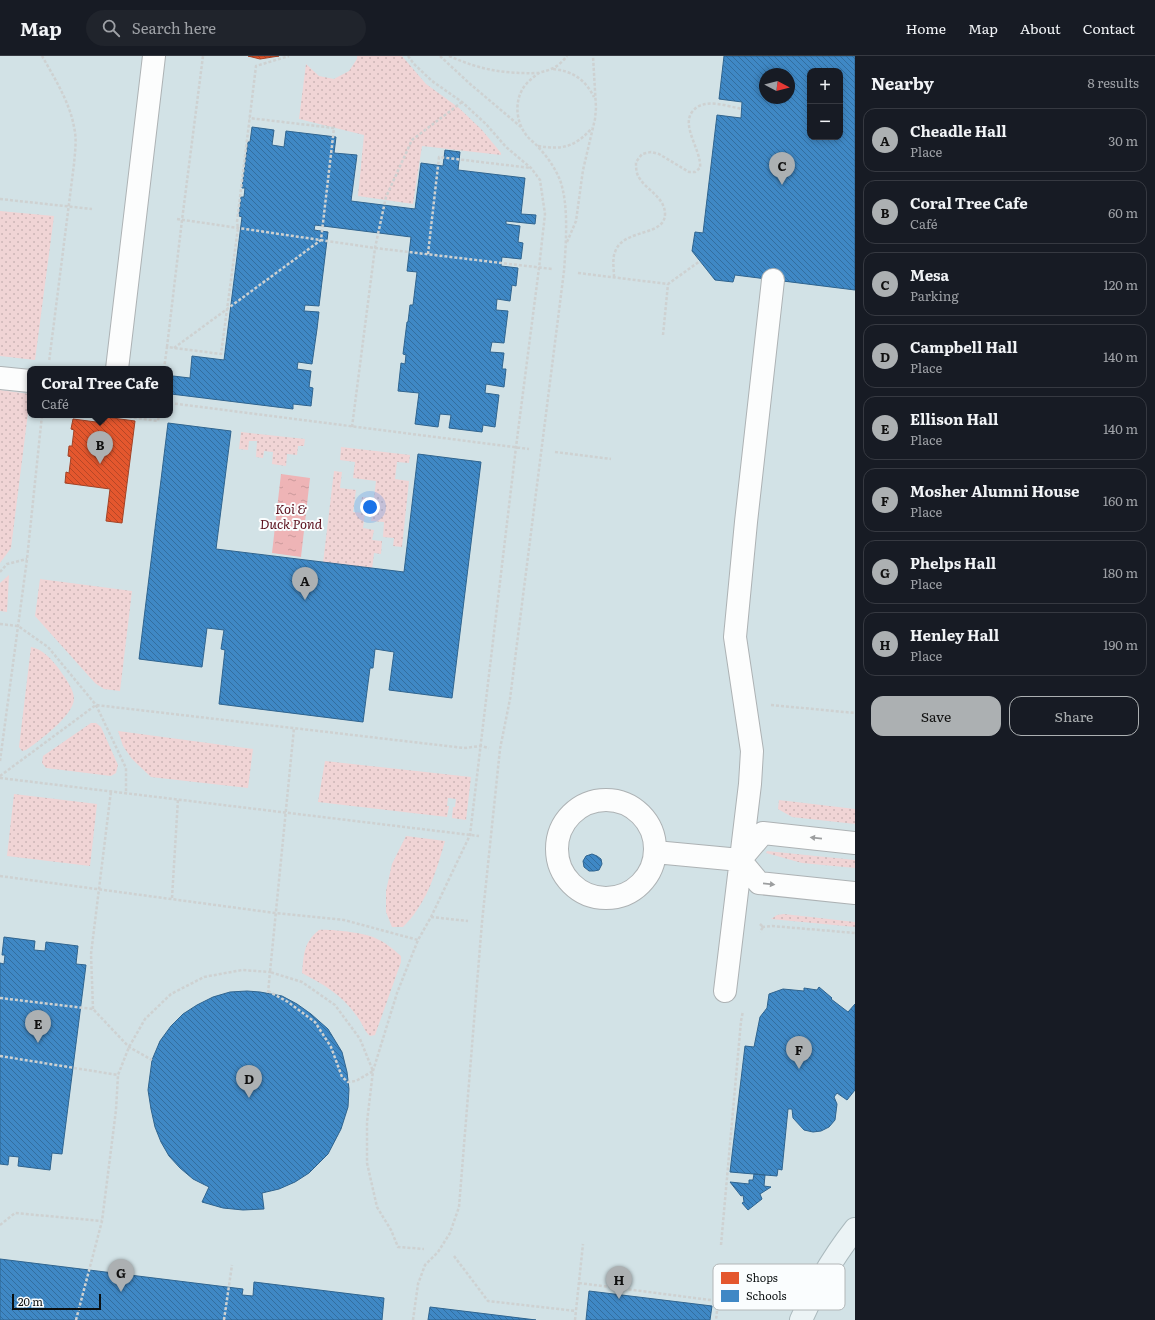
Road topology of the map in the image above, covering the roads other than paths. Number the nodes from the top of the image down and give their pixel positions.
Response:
1 (154, 56) edge
2 (773, 280) dead end
3 (117, 366) edge
4 (0, 378) edge
5 (27, 381) edge
6 (855, 843) edge
7 (655, 852) junction
8 (740, 860) junction
9 (855, 893) edge
10 (725, 991) dead end
11 (855, 1229) edge
12 (830, 1264) edge
13 (805, 1310) edge
14 (801, 1320) edge

1 - 3 lane
2 - 8 lane
4 - 5 lane
6 -> 8 lane
7 - 7 lane
7 - 8 lane
8 -> 9 lane
8 - 10 lane
11 - 12 main road
13 - 14 main road

